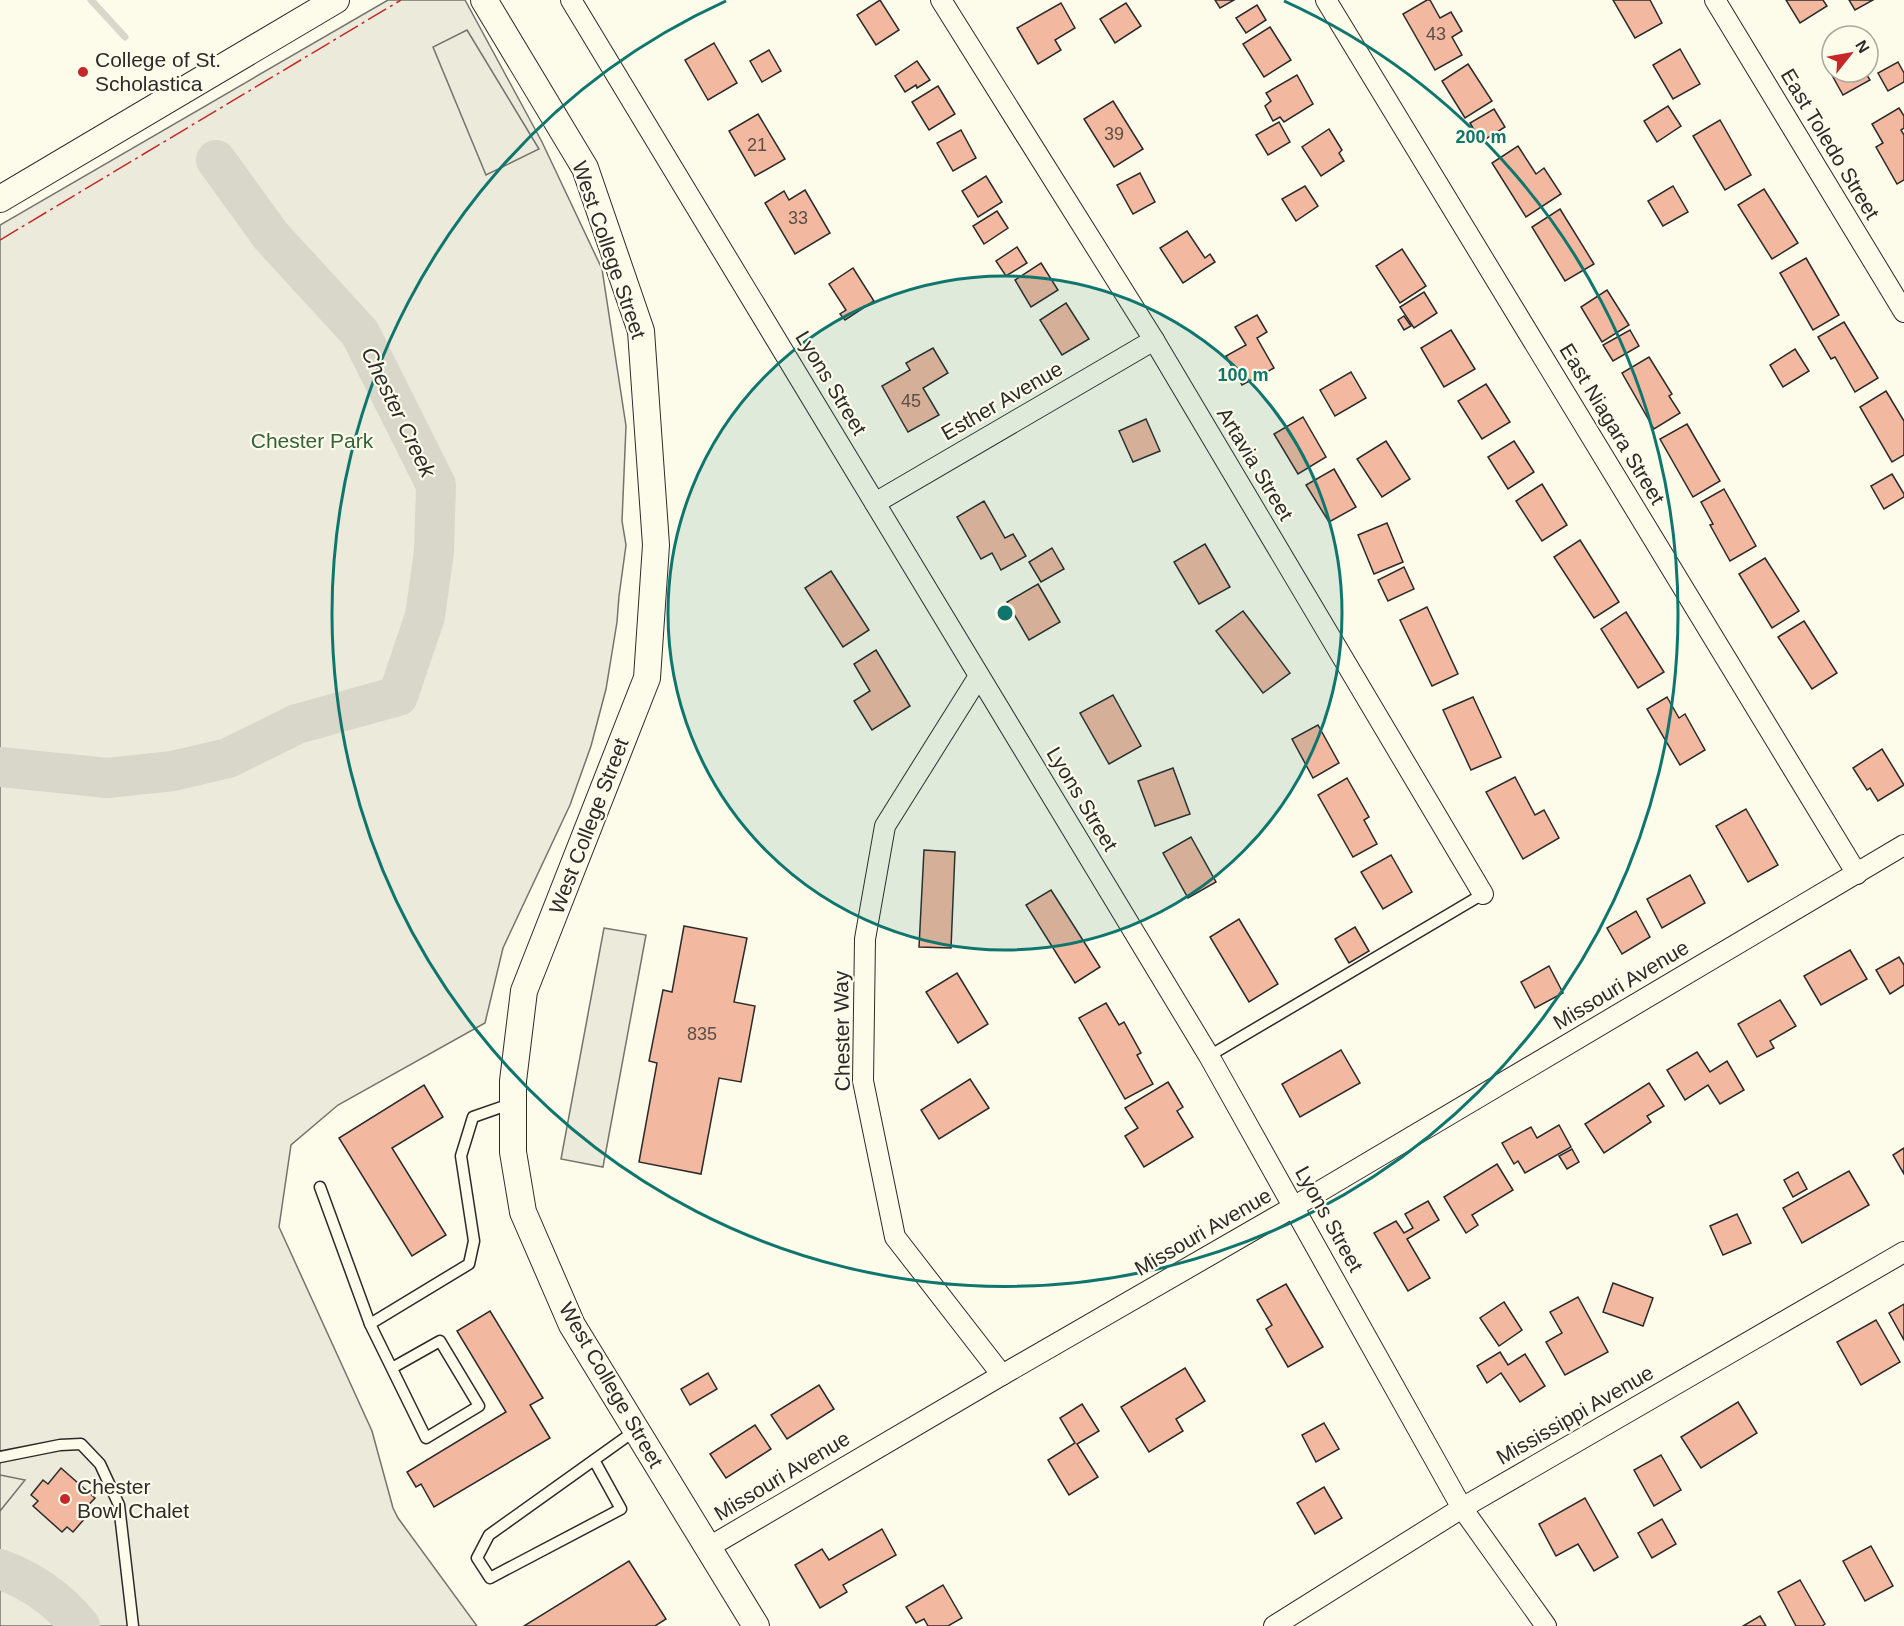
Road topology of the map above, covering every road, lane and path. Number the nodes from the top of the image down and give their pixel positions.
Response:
1 (336, 0) edge
2 (484, 0) edge
3 (941, 0) edge
4 (1326, 0) edge
5 (1715, 0) edge
6 (573, 2) edge
7 (0, 199) edge
8 (1904, 312) edge
9 (1154, 340) junction
10 (875, 503) junction
11 (979, 676) junction
12 (1904, 845) edge
13 (1857, 873) junction
14 (1484, 894) joint
15 (1209, 1056) junction
16 (513, 1102) junction
17 (320, 1187) dead end
18 (1295, 1206) junction
19 (1904, 1252) edge
20 (370, 1324) junction
21 (392, 1368) junction
22 (1002, 1375) junction
23 (636, 1430) junction
24 (0, 1457) edge
25 (594, 1460) junction
26 (1462, 1508) junction
27 (710, 1547) junction
28 (133, 1626) edge
29 (756, 1626) edge
30 (1274, 1626) edge
31 (1546, 1626) edge

1 - 7 street
2 - 16 street, West College Street
3 - 9 street, Artavia Street
4 - 13 street, East Niagara Street
5 - 8 street, East Toledo Street
6 - 10 street, Lyons Street
9 - 10 street, Esther Avenue
9 - 14 street, Artavia Street
10 - 11 street, Lyons Street
11 - 15 street, Lyons Street
11 - 22 street, Chester Way
12 - 13 street, Missouri Avenue
13 - 18 street, Missouri Avenue
14 - 15 lane
15 - 18 street, Lyons Street
16 - 20 lane
16 - 23 street, West College Street
17 - 20 lane
18 - 22 street, Missouri Avenue
18 - 26 street, Lyons Street
19 - 26 street, Mississippi Avenue
20 - 21 lane
21 - 21 lane
22 - 27 street, Missouri Avenue
23 - 25 lane
23 - 27 street, West College Street
24 - 28 lane
25 - 25 lane
26 - 30 street, Mississippi Avenue
26 - 31 street, Lyons Street
27 - 29 street, West College Street

